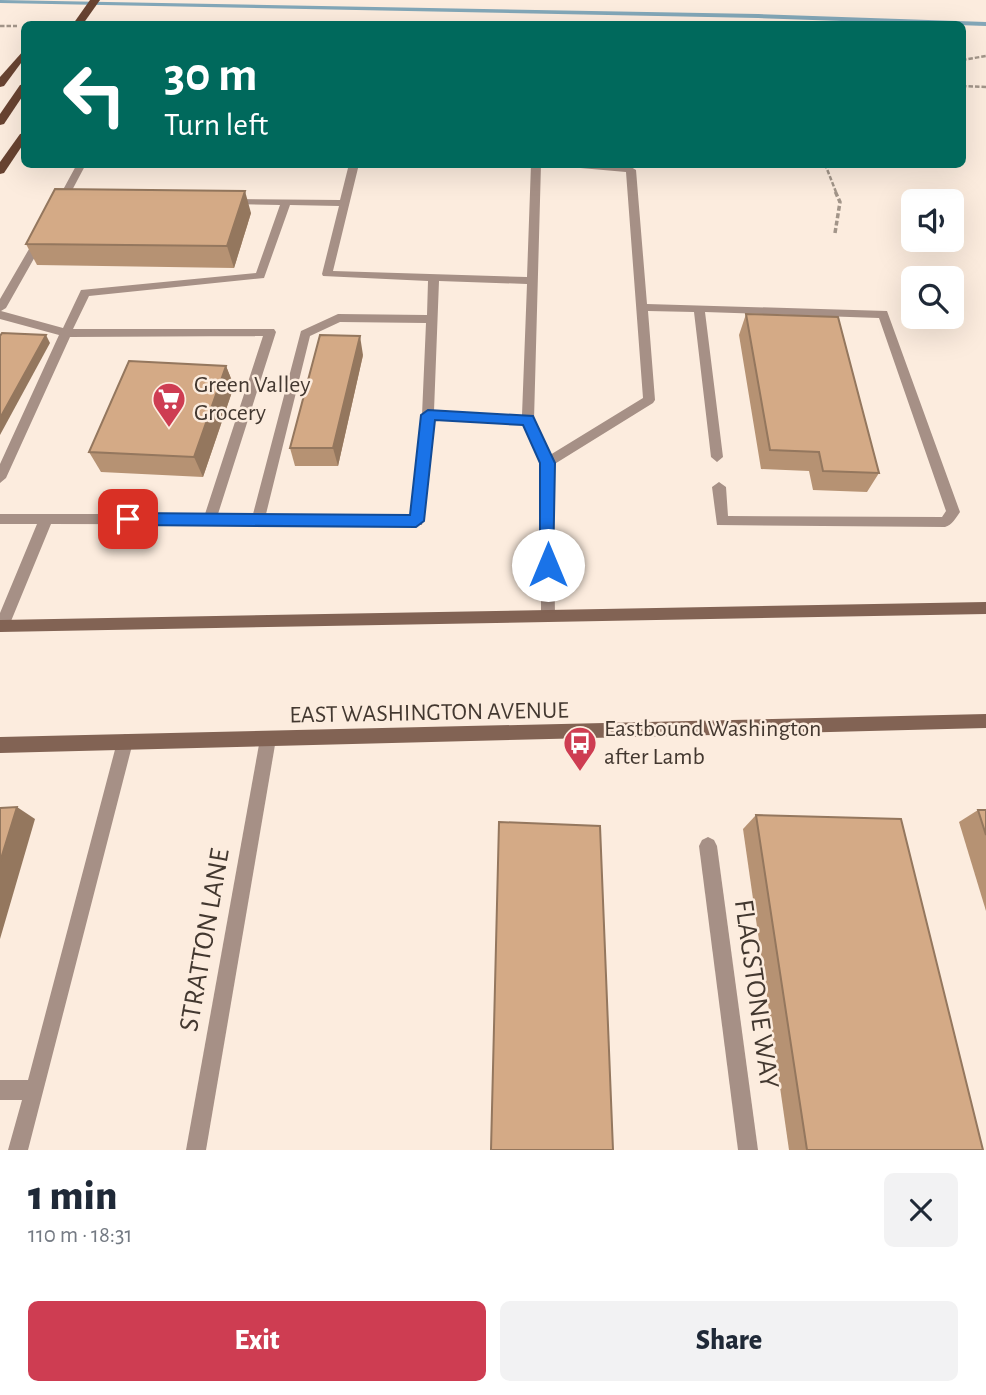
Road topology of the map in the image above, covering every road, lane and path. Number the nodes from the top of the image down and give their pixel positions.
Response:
1 (95, 0) edge
2 (80, 21) edge
3 (0, 26) edge
4 (21, 26) edge
5 (986, 56) edge
6 (21, 58) edge
7 (966, 59) edge
8 (1, 81) edge
9 (966, 86) edge
10 (986, 87) edge
11 (21, 91) edge
12 (0, 122) edge
13 (0, 146) edge
14 (20, 150) edge
15 (80, 168) edge
16 (353, 168) edge
17 (536, 168) edge
18 (610, 168) edge
19 (827, 168) edge
20 (0, 170) edge
21 (63, 199) junction
22 (77, 199) edge
23 (216, 201) edge
24 (286, 202) junction
25 (344, 203) junction
26 (57, 210) edge
27 (44, 232) edge
28 (835, 233) dead end
29 (434, 277) junction
30 (532, 281) junction
31 (642, 307) junction
32 (0, 308) edge
33 (699, 309) junction
34 (0, 315) edge
35 (432, 319) junction
36 (66, 333) junction
37 (428, 415) junction
38 (528, 420) junction
39 (717, 457) dead end
40 (547, 463) junction
41 (0, 478) edge
42 (719, 487) dead end
43 (0, 519) edge
44 (46, 519) junction
45 (210, 519) junction
46 (258, 519) junction
47 (986, 608) edge
48 (548, 616) junction
49 (1, 626) edge
50 (986, 721) edge
51 (268, 739) junction
52 (125, 742) junction
53 (0, 745) edge
54 (708, 846) dead end
55 (0, 1090) edge
56 (35, 1090) junction
57 (18, 1150) edge
58 (196, 1150) edge
59 (748, 1150) edge

1 - 2 main road
3 - 4 path
5 - 7 path
6 - 8 main road
9 - 10 path
11 - 12 main road
13 - 14 main road
14 - 20 main road
15 - 21 street
16 - 25 street
17 - 30 street
18 - 31 street
19 - 28 path
21 - 22 street
21 - 26 street
23 - 24 street
24 - 25 street
24 - 36 street
25 - 29 street
27 - 32 street
29 - 30 street
29 - 35 street
30 - 38 street
31 - 33 street
31 - 40 street
33 - 39 street
33 - 42 street
34 - 36 street
35 - 37 street
35 - 46 street
36 - 41 street
36 - 45 street
37 - 38 street
37 - 46 street
38 - 40 street
40 - 48 street
43 - 44 street
44 - 45 street
44 - 49 street
45 - 46 street
47 - 48 main road
48 - 49 main road
50 - 51 main road, EAST WASHINGTON AVENUE
51 - 52 main road, EAST WASHINGTON AVENUE
51 - 58 street, STRATTON LANE
52 - 53 main road, EAST WASHINGTON AVENUE
52 - 56 street
54 - 59 street, FLAGSTONE WAY
55 - 56 street
56 - 57 street

